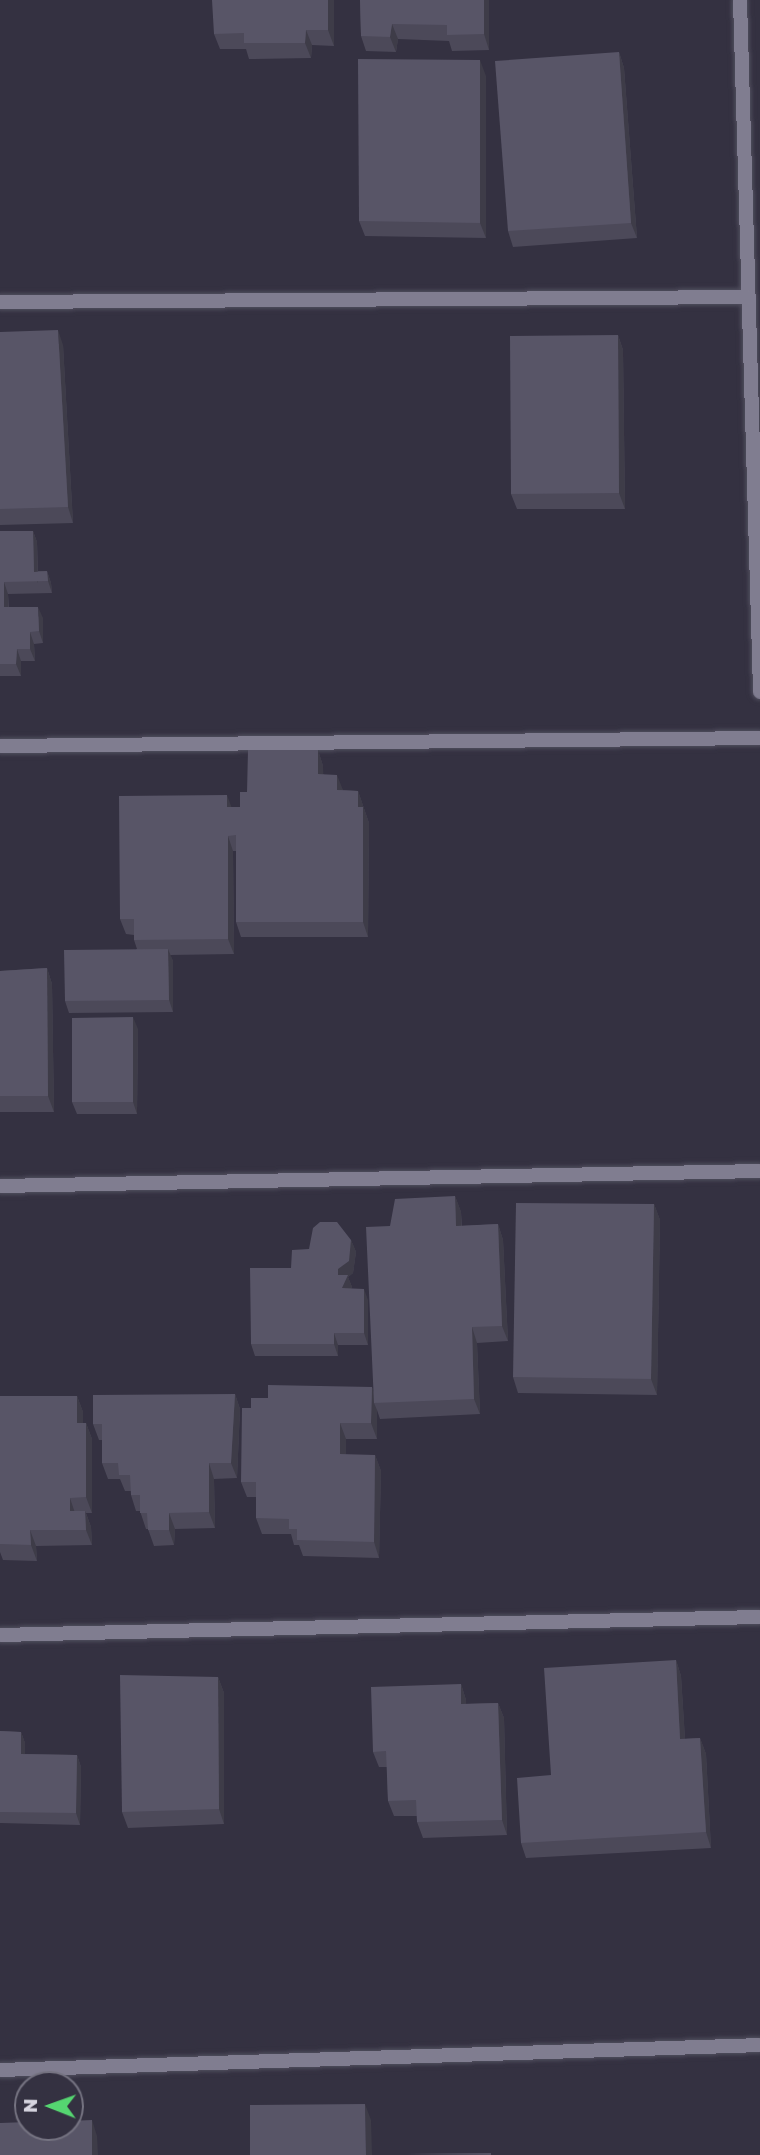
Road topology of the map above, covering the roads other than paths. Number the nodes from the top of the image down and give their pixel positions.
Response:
1 (740, 0) edge
2 (748, 297) junction
3 (0, 302) edge
4 (760, 692) edge
5 (760, 738) edge
6 (0, 746) edge
7 (760, 1171) edge
8 (0, 1186) edge
9 (760, 1617) edge
10 (0, 1635) edge
11 (760, 2045) edge
12 (0, 2070) edge

1 - 2 street
2 - 3 street
2 - 4 street
5 - 6 street
7 - 8 street
9 - 10 street
11 - 12 street

